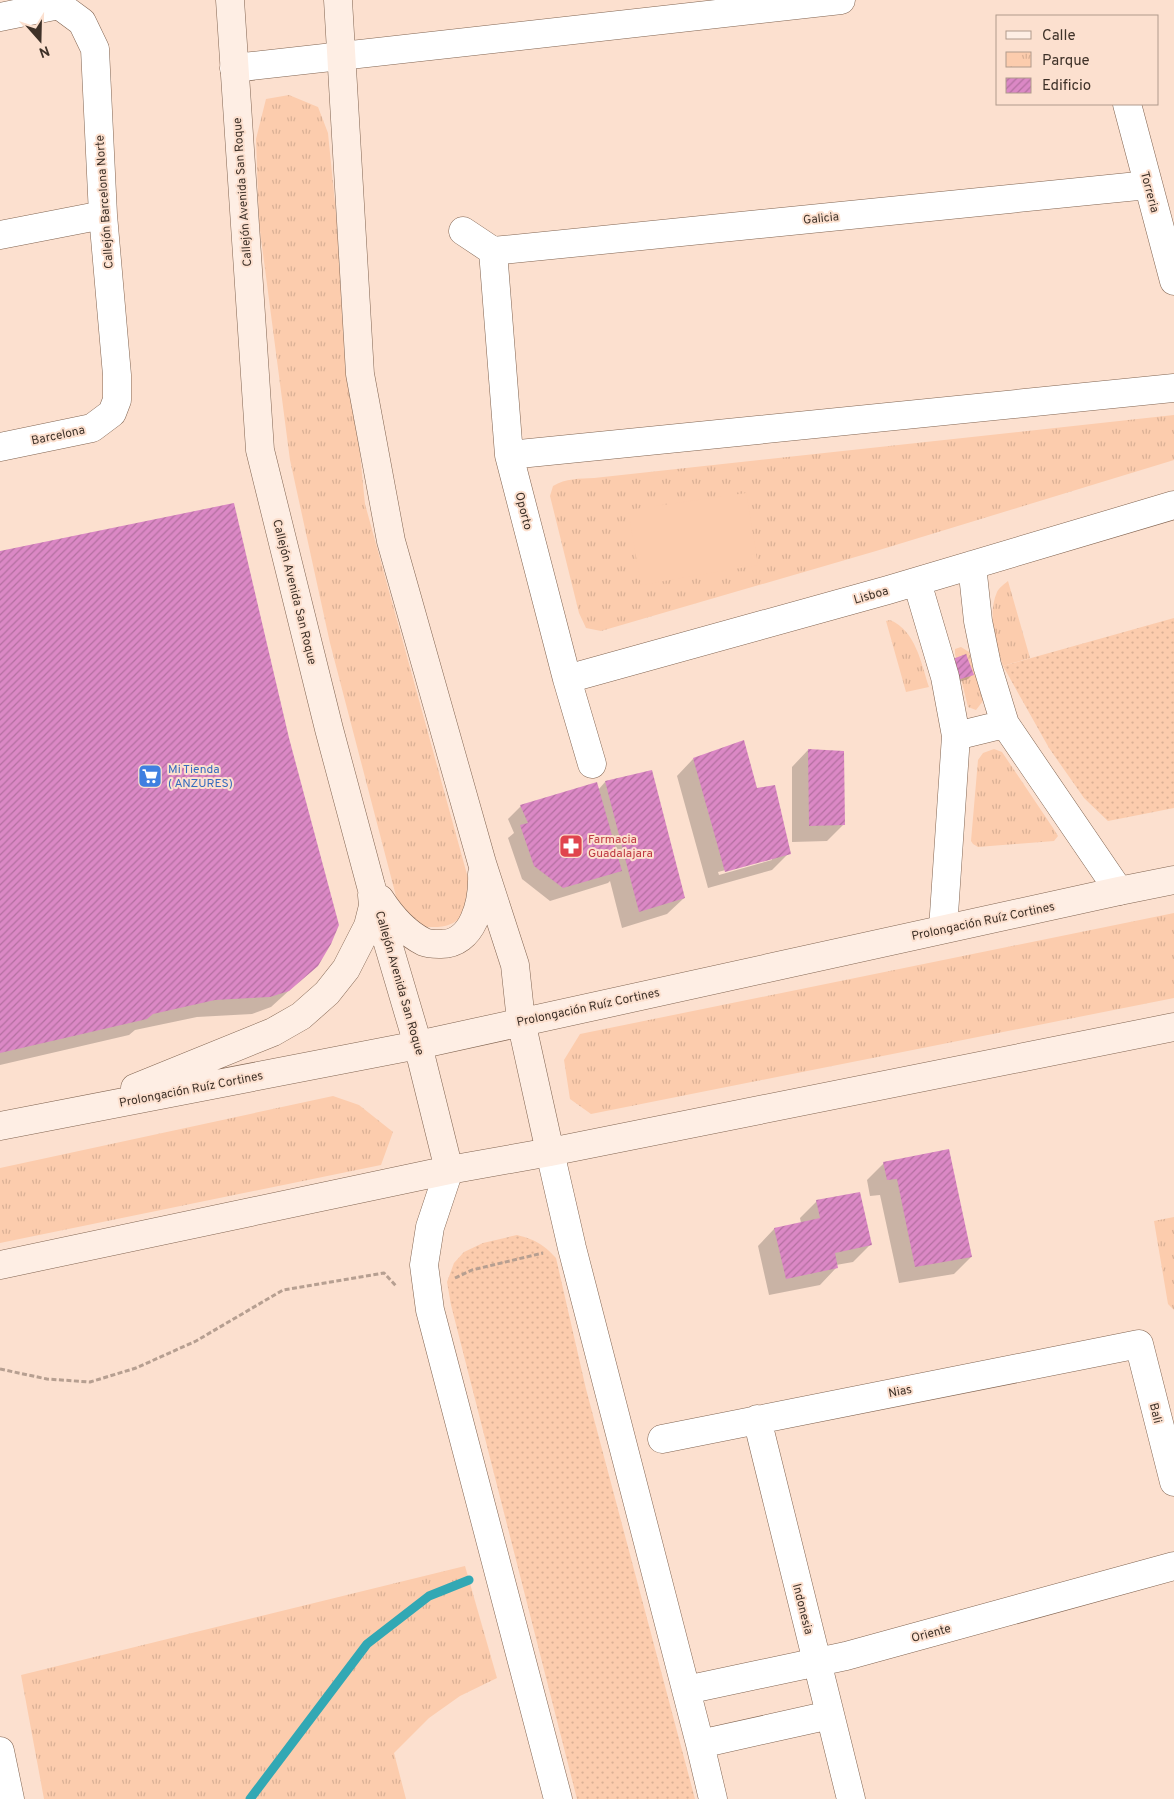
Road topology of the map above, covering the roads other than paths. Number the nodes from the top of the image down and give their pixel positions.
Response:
1 (230, 0) edge
2 (841, 0) edge
3 (54, 2) edge
4 (333, 3) edge
5 (0, 17) edge
6 (341, 56) junction
7 (234, 68) junction
8 (1127, 105) edge
9 (1148, 185) junction
10 (103, 215) junction
11 (463, 231) dead end
12 (0, 235) edge
13 (493, 251) junction
14 (1174, 281) edge
15 (1174, 388) edge
16 (112, 413) joint
17 (0, 447) edge
18 (509, 455) junction
19 (1174, 505) edge
20 (972, 565) junction
21 (917, 582) junction
22 (567, 679) junction
23 (1004, 724) junction
24 (956, 736) junction
25 (592, 764) dead end
26 (482, 862) junction
27 (1174, 880) edge
28 (371, 886) junction
29 (1119, 891) junction
30 (943, 929) junction
31 (521, 1021) junction
32 (1174, 1027) edge
33 (418, 1044) junction
34 (80, 1110) junction
35 (0, 1126) edge
36 (550, 1152) junction
37 (449, 1170) junction
38 (0, 1265) edge
39 (1139, 1344) joint
40 (756, 1419) junction
41 (662, 1439) dead end
42 (1174, 1482) edge
43 (1174, 1566) edge
44 (816, 1663) junction
45 (686, 1690) junction
46 (830, 1715) junction
47 (700, 1744) junction
48 (0, 1752) edge
49 (10, 1799) edge
50 (558, 1799) edge
51 (713, 1799) edge
52 (851, 1799) edge

1 - 7 street, Callejón Avenida San Roque
2 - 6 street
3 - 5 street
3 - 10 street, Callejón Barcelona Norte
4 - 6 street
6 - 7 street
6 - 26 street
7 - 28 street, Callejón Avenida San Roque
8 - 9 street, Torreria
9 - 13 street, Galicia
9 - 14 street, Torreria
10 - 12 street
10 - 16 street, Callejón Barcelona Norte
11 - 13 street
13 - 18 street, Oporto
15 - 18 street
16 - 17 street, Barcelona
18 - 22 street, Oporto
19 - 20 street, Lisboa
20 - 21 street, Lisboa
20 - 23 street
21 - 22 street, Lisboa
21 - 24 street
22 - 25 street, Oporto
23 - 24 street
23 - 29 street
24 - 30 street
26 - 28 street
26 - 31 street
27 - 29 street, Prolongación Ruíz Cortines
28 - 33 street, Callejón Avenida San Roque
28 - 34 street
29 - 30 street, Prolongación Ruíz Cortines
30 - 31 street, Prolongación Ruíz Cortines
31 - 33 street, Prolongación Ruíz Cortines
31 - 36 street
32 - 36 street
33 - 34 street, Prolongación Ruíz Cortines
33 - 37 street, Callejón Avenida San Roque
34 - 35 street, Prolongación Ruíz Cortines
36 - 37 street
36 - 45 street
37 - 38 street
37 - 50 street
39 - 40 street, Nias
39 - 42 street, Bali
40 - 41 street, Nias
40 - 44 street, Indonesia
43 - 44 street, Oriente
44 - 45 street, Oriente
44 - 46 street, Indonesia
45 - 47 street
46 - 47 street
46 - 52 street, Indonesia
47 - 51 street
48 - 49 street

